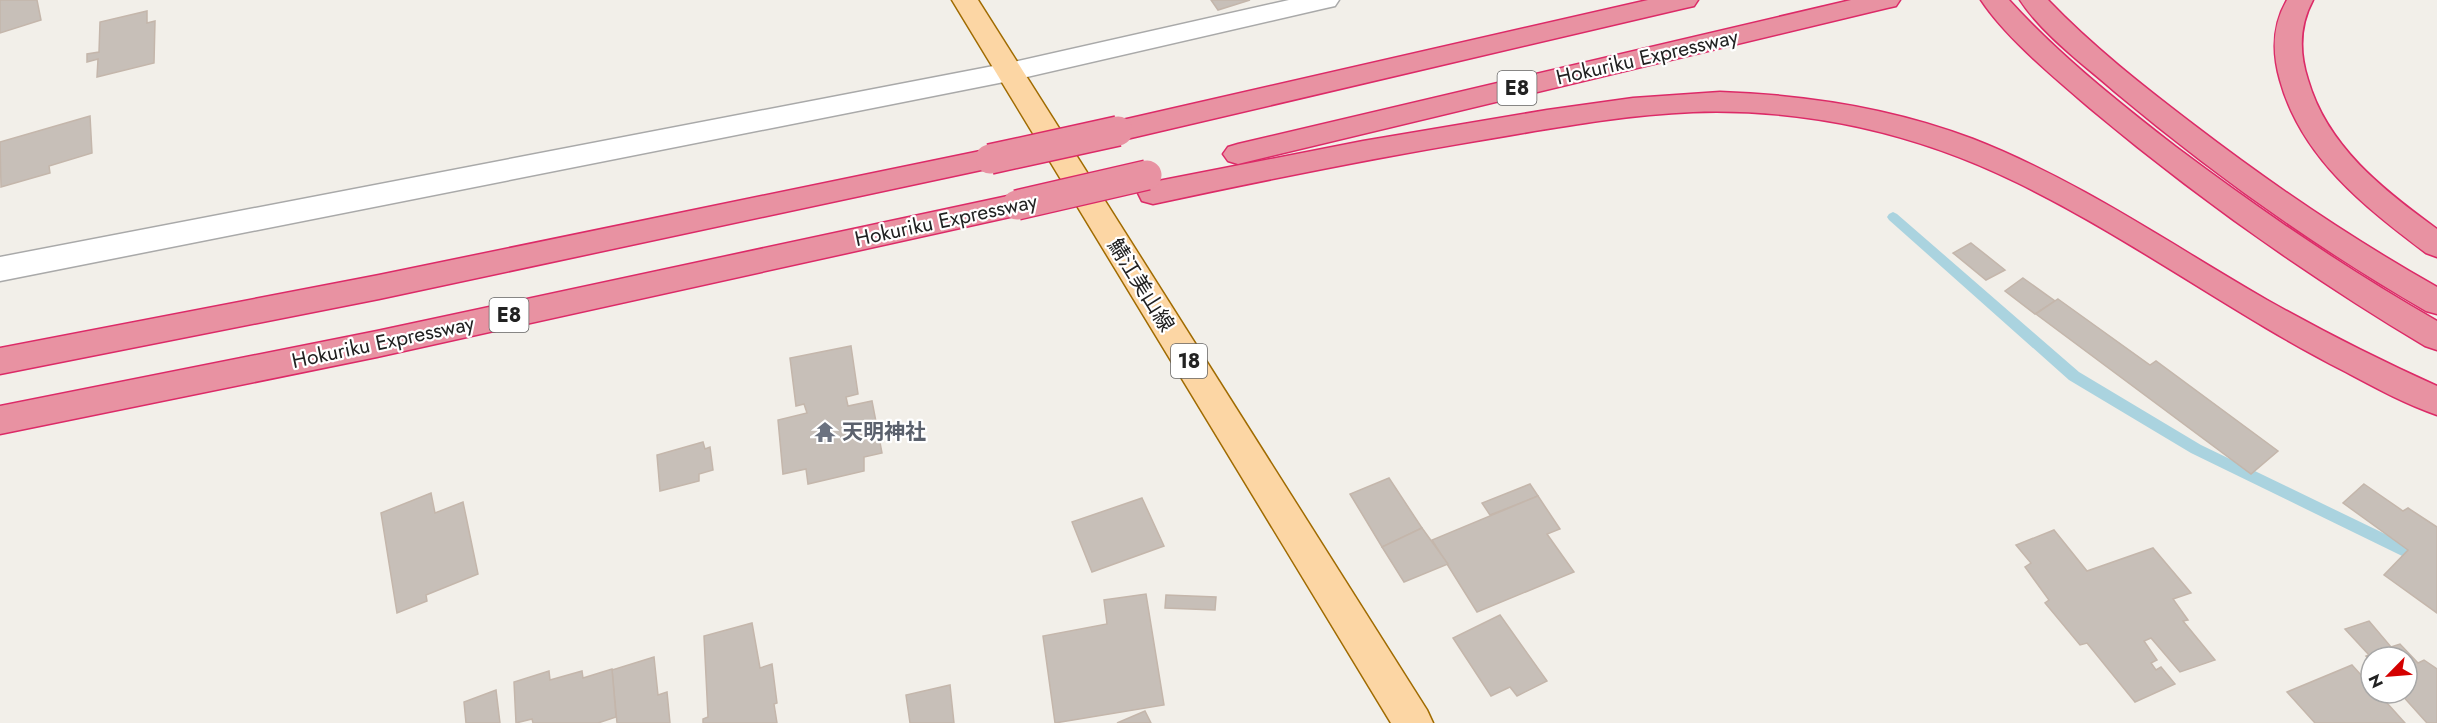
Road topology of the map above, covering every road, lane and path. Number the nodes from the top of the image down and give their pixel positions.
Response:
1 (964, 0) edge
2 (1326, 0) edge
3 (1664, 0) edge
4 (1685, 0) edge
5 (1887, 0) edge
6 (1994, 0) edge
7 (2033, 0) edge
8 (2300, 0) edge
9 (1589, 22) junction
10 (1010, 72) junction
11 (1150, 184) junction
12 (2437, 245) edge
13 (0, 269) edge
14 (2437, 302) edge
15 (2437, 337) edge
16 (0, 361) edge
17 (2437, 401) edge
18 (0, 420) edge
19 (1413, 723) edge

1 - 10 main road, 鯖江美山線 / 18
2 - 10 street
3 - 9 highway
4 - 9 highway, E8
5 - 11 highway, Hokuriku Expressway / E8
6 - 15 highway
7 - 14 highway
8 - 12 highway
9 - 16 highway, E8, bridge
10 - 13 street
10 - 19 main road, 鯖江美山線 / 18
11 - 17 highway
11 - 18 highway, Hokuriku Expressway / E8

